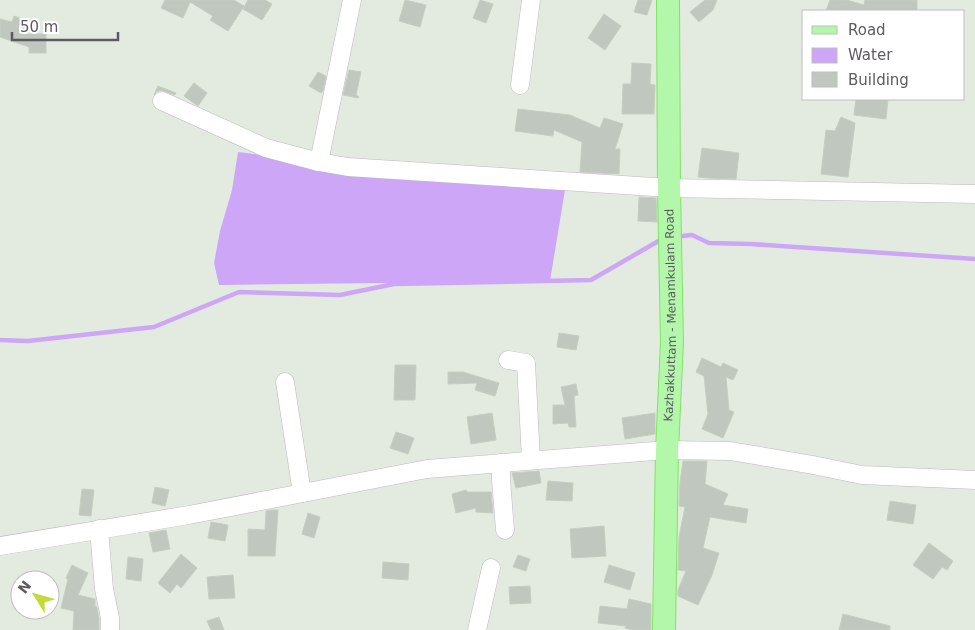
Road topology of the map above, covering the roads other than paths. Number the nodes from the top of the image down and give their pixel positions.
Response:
1 (352, 0) edge
2 (531, 0) edge
3 (668, 0) edge
4 (520, 84) dead end
5 (162, 101) dead end
6 (319, 162) junction
7 (669, 188) junction
8 (975, 194) edge
9 (508, 360) dead end
10 (286, 382) dead end
11 (667, 450) junction
12 (532, 460) junction
13 (501, 463) junction
14 (975, 480) edge
15 (302, 493) junction
16 (99, 530) junction
17 (505, 530) dead end
18 (0, 546) edge
19 (492, 568) dead end
20 (110, 630) edge
21 (476, 630) edge
22 (664, 630) edge

1 - 6 street
2 - 4 street
3 - 7 main road, Kazhakkuttam - Menamkulam Road
5 - 6 street
6 - 7 street
7 - 8 street
7 - 11 main road, Kazhakkuttam - Menamkulam Road
9 - 12 street
10 - 15 street
11 - 12 street
11 - 14 street
11 - 22 main road, Kazhakkuttam - Menamkulam Road
12 - 13 street
13 - 15 street
13 - 17 street
15 - 16 street
16 - 18 street
16 - 20 street
19 - 21 street

